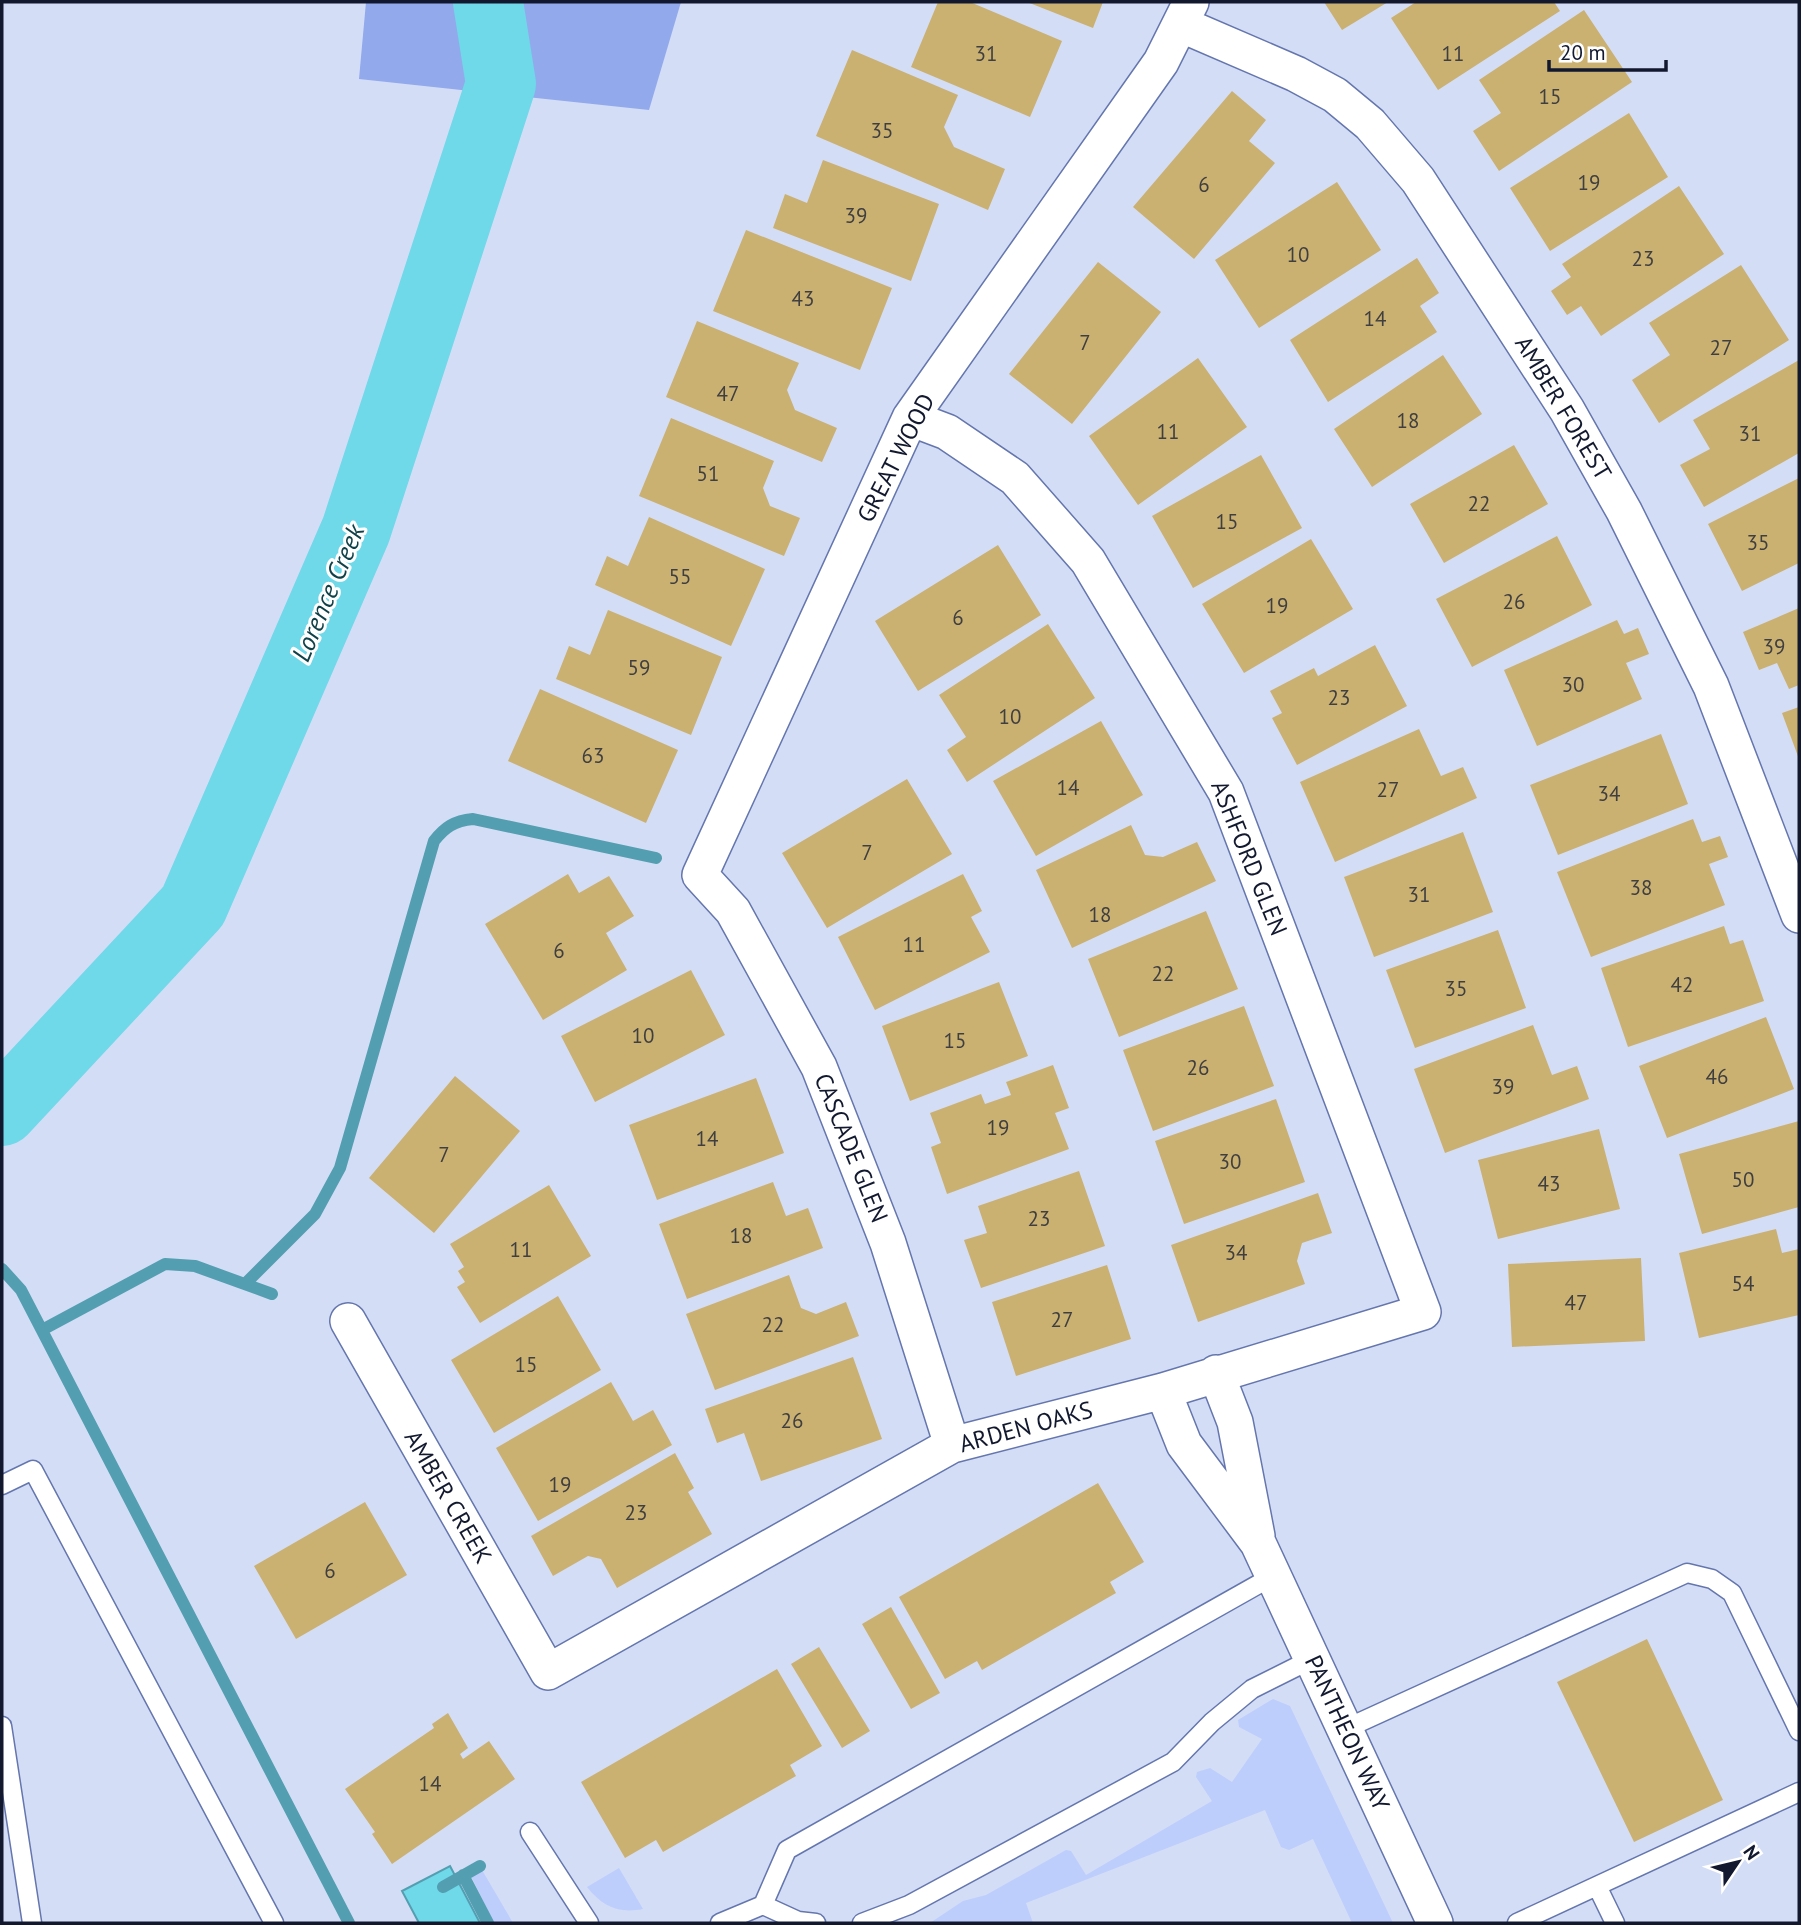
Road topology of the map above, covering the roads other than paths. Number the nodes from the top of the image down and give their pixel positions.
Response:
1 (1185, 13) edge
2 (910, 418) junction
3 (700, 875) joint
4 (1799, 915) edge
5 (1423, 1312) joint
6 (348, 1321) dead end
7 (1216, 1373) junction
8 (1163, 1391) junction
9 (952, 1445) junction
10 (2, 1485) edge
11 (1258, 1543) junction
12 (1273, 1576) junction
13 (1312, 1659) junction
14 (548, 1672) joint
15 (2, 1726) edge
16 (1345, 1729) junction
17 (1799, 1731) edge
18 (1799, 1792) edge
19 (530, 1832) dead end
20 (1597, 1886) junction
21 (763, 1905) junction
22 (32, 1923) edge
23 (274, 1923) edge
24 (589, 1923) edge
25 (720, 1923) edge
26 (816, 1923) edge
27 (862, 1923) edge
28 (1435, 1923) edge
29 (1517, 1923) edge
30 (1615, 1923) edge

1 - 2 street, GREAT WOOD
1 - 4 street, AMBER FOREST
2 - 3 street, GREAT WOOD
2 - 5 street, ASHFORD GLEN
3 - 9 street, CASCADE GLEN
5 - 7 street, ARDEN OAKS
6 - 14 street, AMBER CREEK
7 - 8 street, ARDEN OAKS
7 - 11 street, PANTHEON WAY
8 - 9 street, ARDEN OAKS
8 - 11 street, PANTHEON WAY
9 - 14 street, ARDEN OAKS
10 - 23 lane
11 - 12 street, PANTHEON WAY
12 - 13 street, PANTHEON WAY
12 - 21 lane
13 - 16 street, PANTHEON WAY
13 - 27 lane
15 - 22 lane
16 - 17 lane
16 - 28 street, PANTHEON WAY
18 - 20 lane
19 - 24 lane
20 - 29 lane
20 - 30 lane
21 - 25 lane
21 - 26 lane

